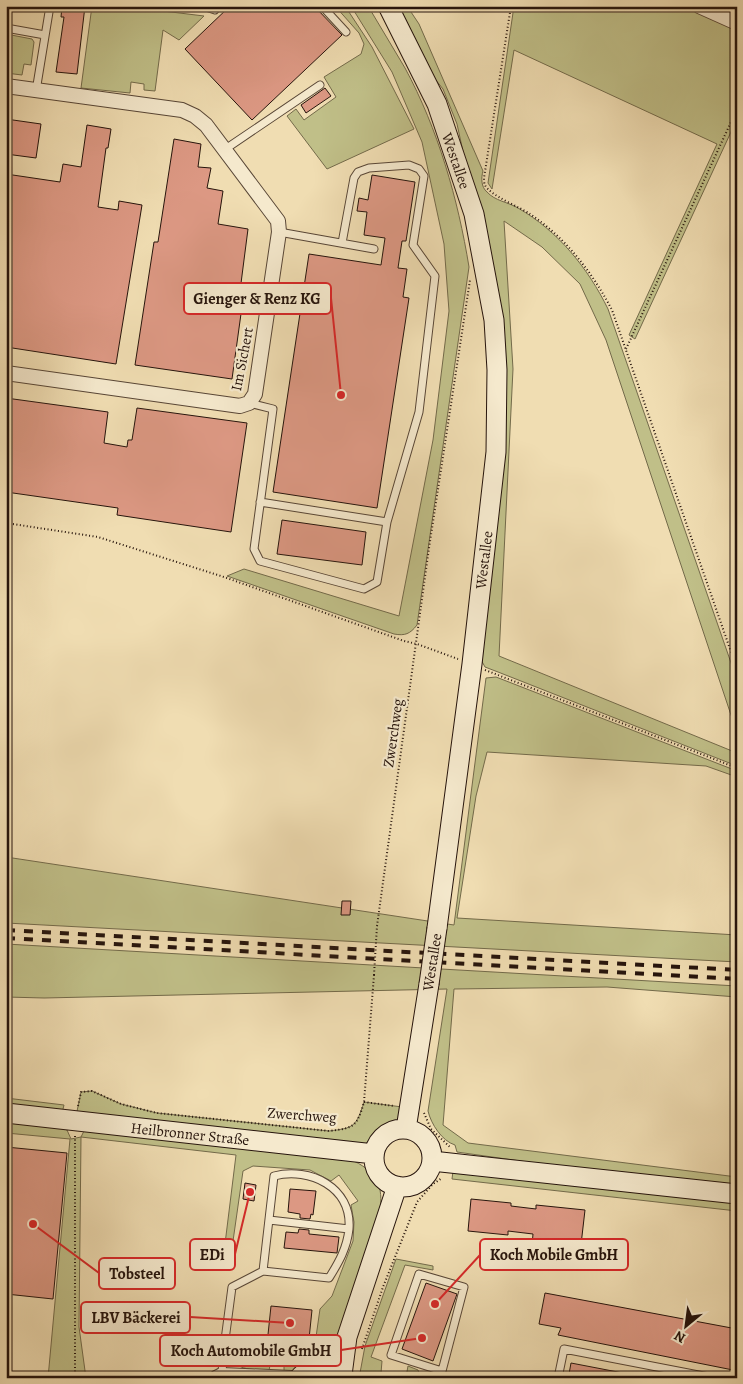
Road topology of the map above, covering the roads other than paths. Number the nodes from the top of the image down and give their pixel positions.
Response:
1 (50, 6) edge
2 (203, 6) edge
3 (218, 6) edge
4 (322, 6) edge
5 (388, 6) edge
6 (699, 6) edge
7 (737, 24) edge
8 (6, 28) edge
9 (346, 32) dead end
10 (45, 35) junction
11 (320, 85) dead end
12 (6, 86) edge
13 (36, 90) junction
14 (224, 150) junction
15 (280, 232) junction
16 (342, 243) junction
17 (374, 249) dead end
18 (6, 373) edge
19 (249, 403) junction
20 (260, 502) junction
21 (387, 522) junction
22 (6, 1114) edge
23 (406, 1129) junction
24 (374, 1154) junction
25 (432, 1160) junction
26 (397, 1186) junction
27 (737, 1194) edge
28 (269, 1220) junction
29 (349, 1229) junction
30 (264, 1271) junction
31 (346, 1337) junction
32 (323, 1367) junction
33 (343, 1376) edge
34 (440, 1376) edge
35 (219, 1377) edge
36 (257, 1377) edge
37 (292, 1378) edge
38 (299, 1378) edge
39 (558, 1378) edge
40 (714, 1378) edge

1 - 10 lane
2 - 3 lane
4 - 9 lane
5 - 23 main road, Westallee, bridge
6 - 7 street
8 - 10 lane
10 - 13 lane
11 - 14 lane
12 - 13 street
13 - 14 street
14 - 15 street
15 - 16 lane
15 - 19 street, Im Sichert
16 - 17 lane
16 - 21 lane
18 - 19 street, Im Sichert
19 - 20 lane
20 - 21 lane
20 - 21 lane
22 - 24 main road, Heilbronner Straße
23 - 24 main road
23 - 25 main road
24 - 26 main road
25 - 26 main road
25 - 27 main road
26 - 31 main road
28 - 29 lane
28 - 29 lane
28 - 30 lane
29 - 30 lane
30 - 35 lane
31 - 32 main road
31 - 33 main road
32 - 33 main road
32 - 38 main road
34 - 34 lane
35 - 36 street
36 - 37 street
39 - 40 lane

